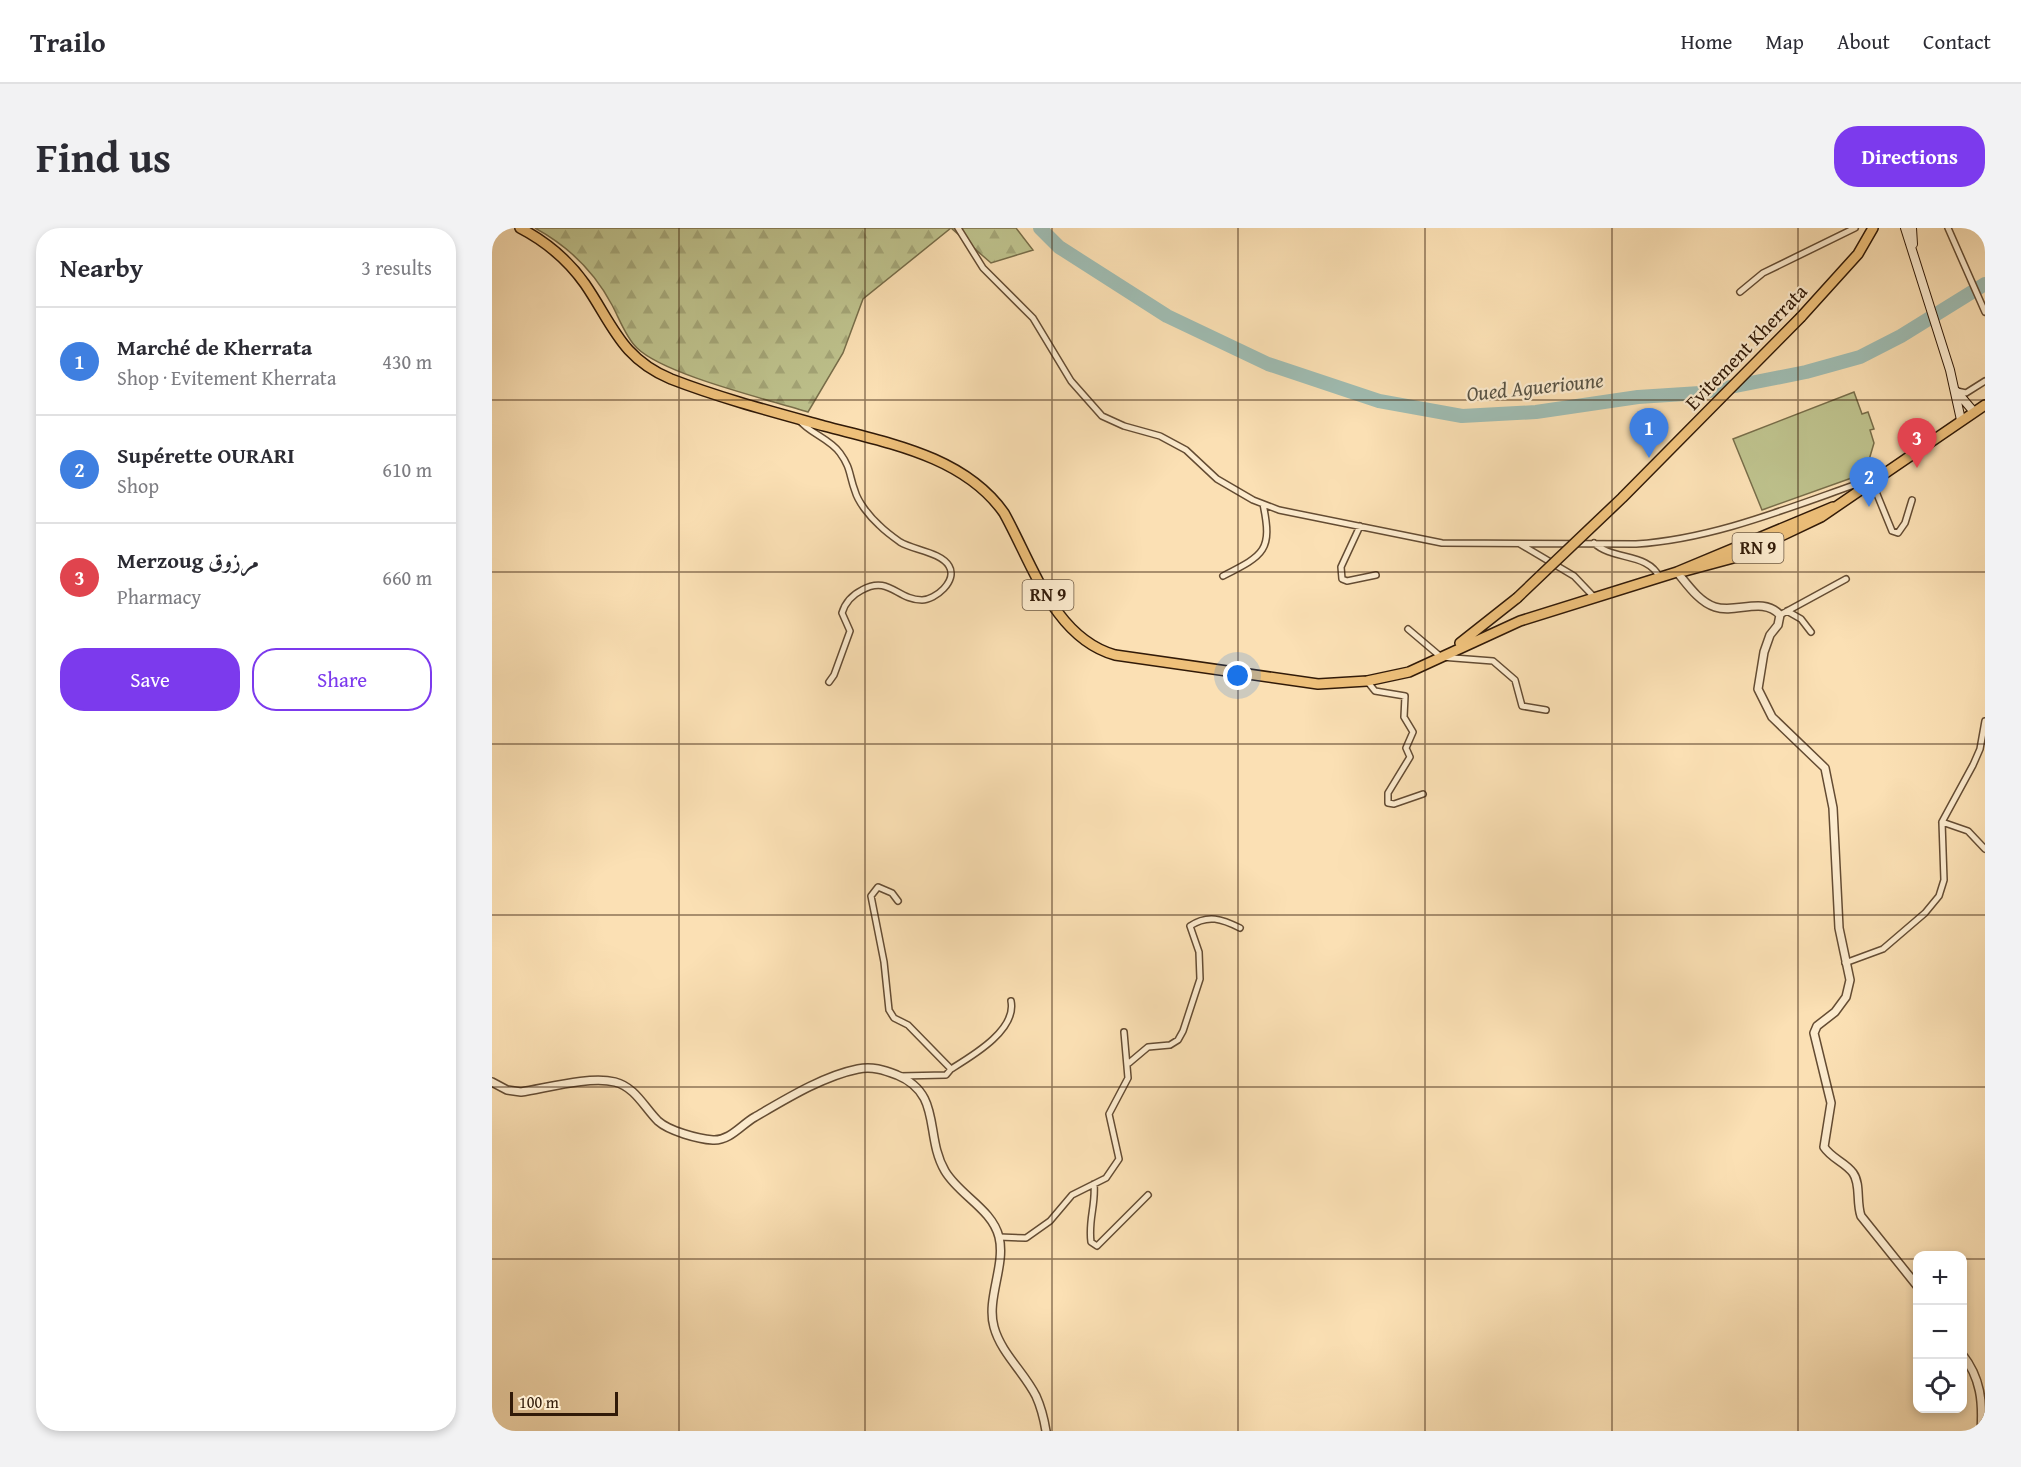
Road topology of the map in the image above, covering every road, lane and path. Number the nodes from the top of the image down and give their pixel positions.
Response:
1 (520, 228) edge
2 (958, 228) edge
3 (1855, 228) edge
4 (1873, 228) edge
5 (1905, 228) edge
6 (1912, 228) edge
7 (1948, 228) edge
8 (1914, 255) junction
9 (1740, 292) dead end
10 (1985, 312) edge
11 (1985, 381) edge
12 (1956, 391) junction
13 (1985, 405) edge
14 (1974, 412) junction
15 (796, 418) junction
16 (1960, 420) junction
17 (1869, 482) junction
18 (1912, 500) dead end
19 (1263, 504) junction
20 (1360, 526) junction
21 (1519, 543) junction
22 (1594, 543) junction
23 (1677, 572) junction
24 (1376, 575) dead end
25 (1223, 576) dead end
26 (1660, 578) junction
27 (1846, 579) dead end
28 (1594, 597) junction
29 (1783, 613) junction
30 (1408, 629) dead end
31 (1811, 632) dead end
32 (1445, 655) junction
33 (1367, 681) junction
34 (829, 682) dead end
35 (1546, 710) dead end
36 (1985, 721) edge
37 (1423, 794) dead end
38 (1942, 822) junction
39 (1985, 849) edge
40 (898, 901) dead end
41 (1240, 928) dead end
42 (1845, 963) junction
43 (1011, 1001) dead end
44 (1124, 1032) dead end
45 (1129, 1063) junction
46 (951, 1069) junction
47 (899, 1076) junction
48 (492, 1082) edge
49 (1094, 1184) junction
50 (1149, 1195) dead end
51 (999, 1238) junction
52 (1913, 1282) edge
53 (1965, 1359) edge
54 (1046, 1431) edge
55 (1981, 1431) edge

1 - 15 main road, RN 9
2 - 19 street
3 - 9 street
4 - 32 main road, Evitement Kherrata, bridge
5 - 8 main road
6 - 8 main road
7 - 10 street
8 - 12 main road
11 - 12 street
12 - 14 main road
12 - 16 main road
13 - 14 main road, RN 9
14 - 16 main road, RN 9
15 - 33 main road, RN 9
15 - 34 street
16 - 17 main road, RN 9
17 - 18 street
17 - 22 street
17 - 23 main road, RN 9
19 - 20 street
19 - 25 street
20 - 21 street
20 - 24 street
21 - 22 street
21 - 28 street
22 - 26 street
23 - 26 main road, RN 9
23 - 29 street
26 - 28 main road, RN 9
27 - 29 street
28 - 32 main road, RN 9
29 - 31 street
29 - 42 street
30 - 32 street
32 - 33 main road, RN 9
32 - 35 street
33 - 37 street
36 - 38 street
38 - 39 street
38 - 42 street
40 - 46 street
41 - 45 street
42 - 52 street
43 - 46 street
44 - 45 street
45 - 49 street
46 - 47 street
47 - 48 street
47 - 51 street
49 - 50 street
49 - 51 street
51 - 54 street
53 - 55 street

